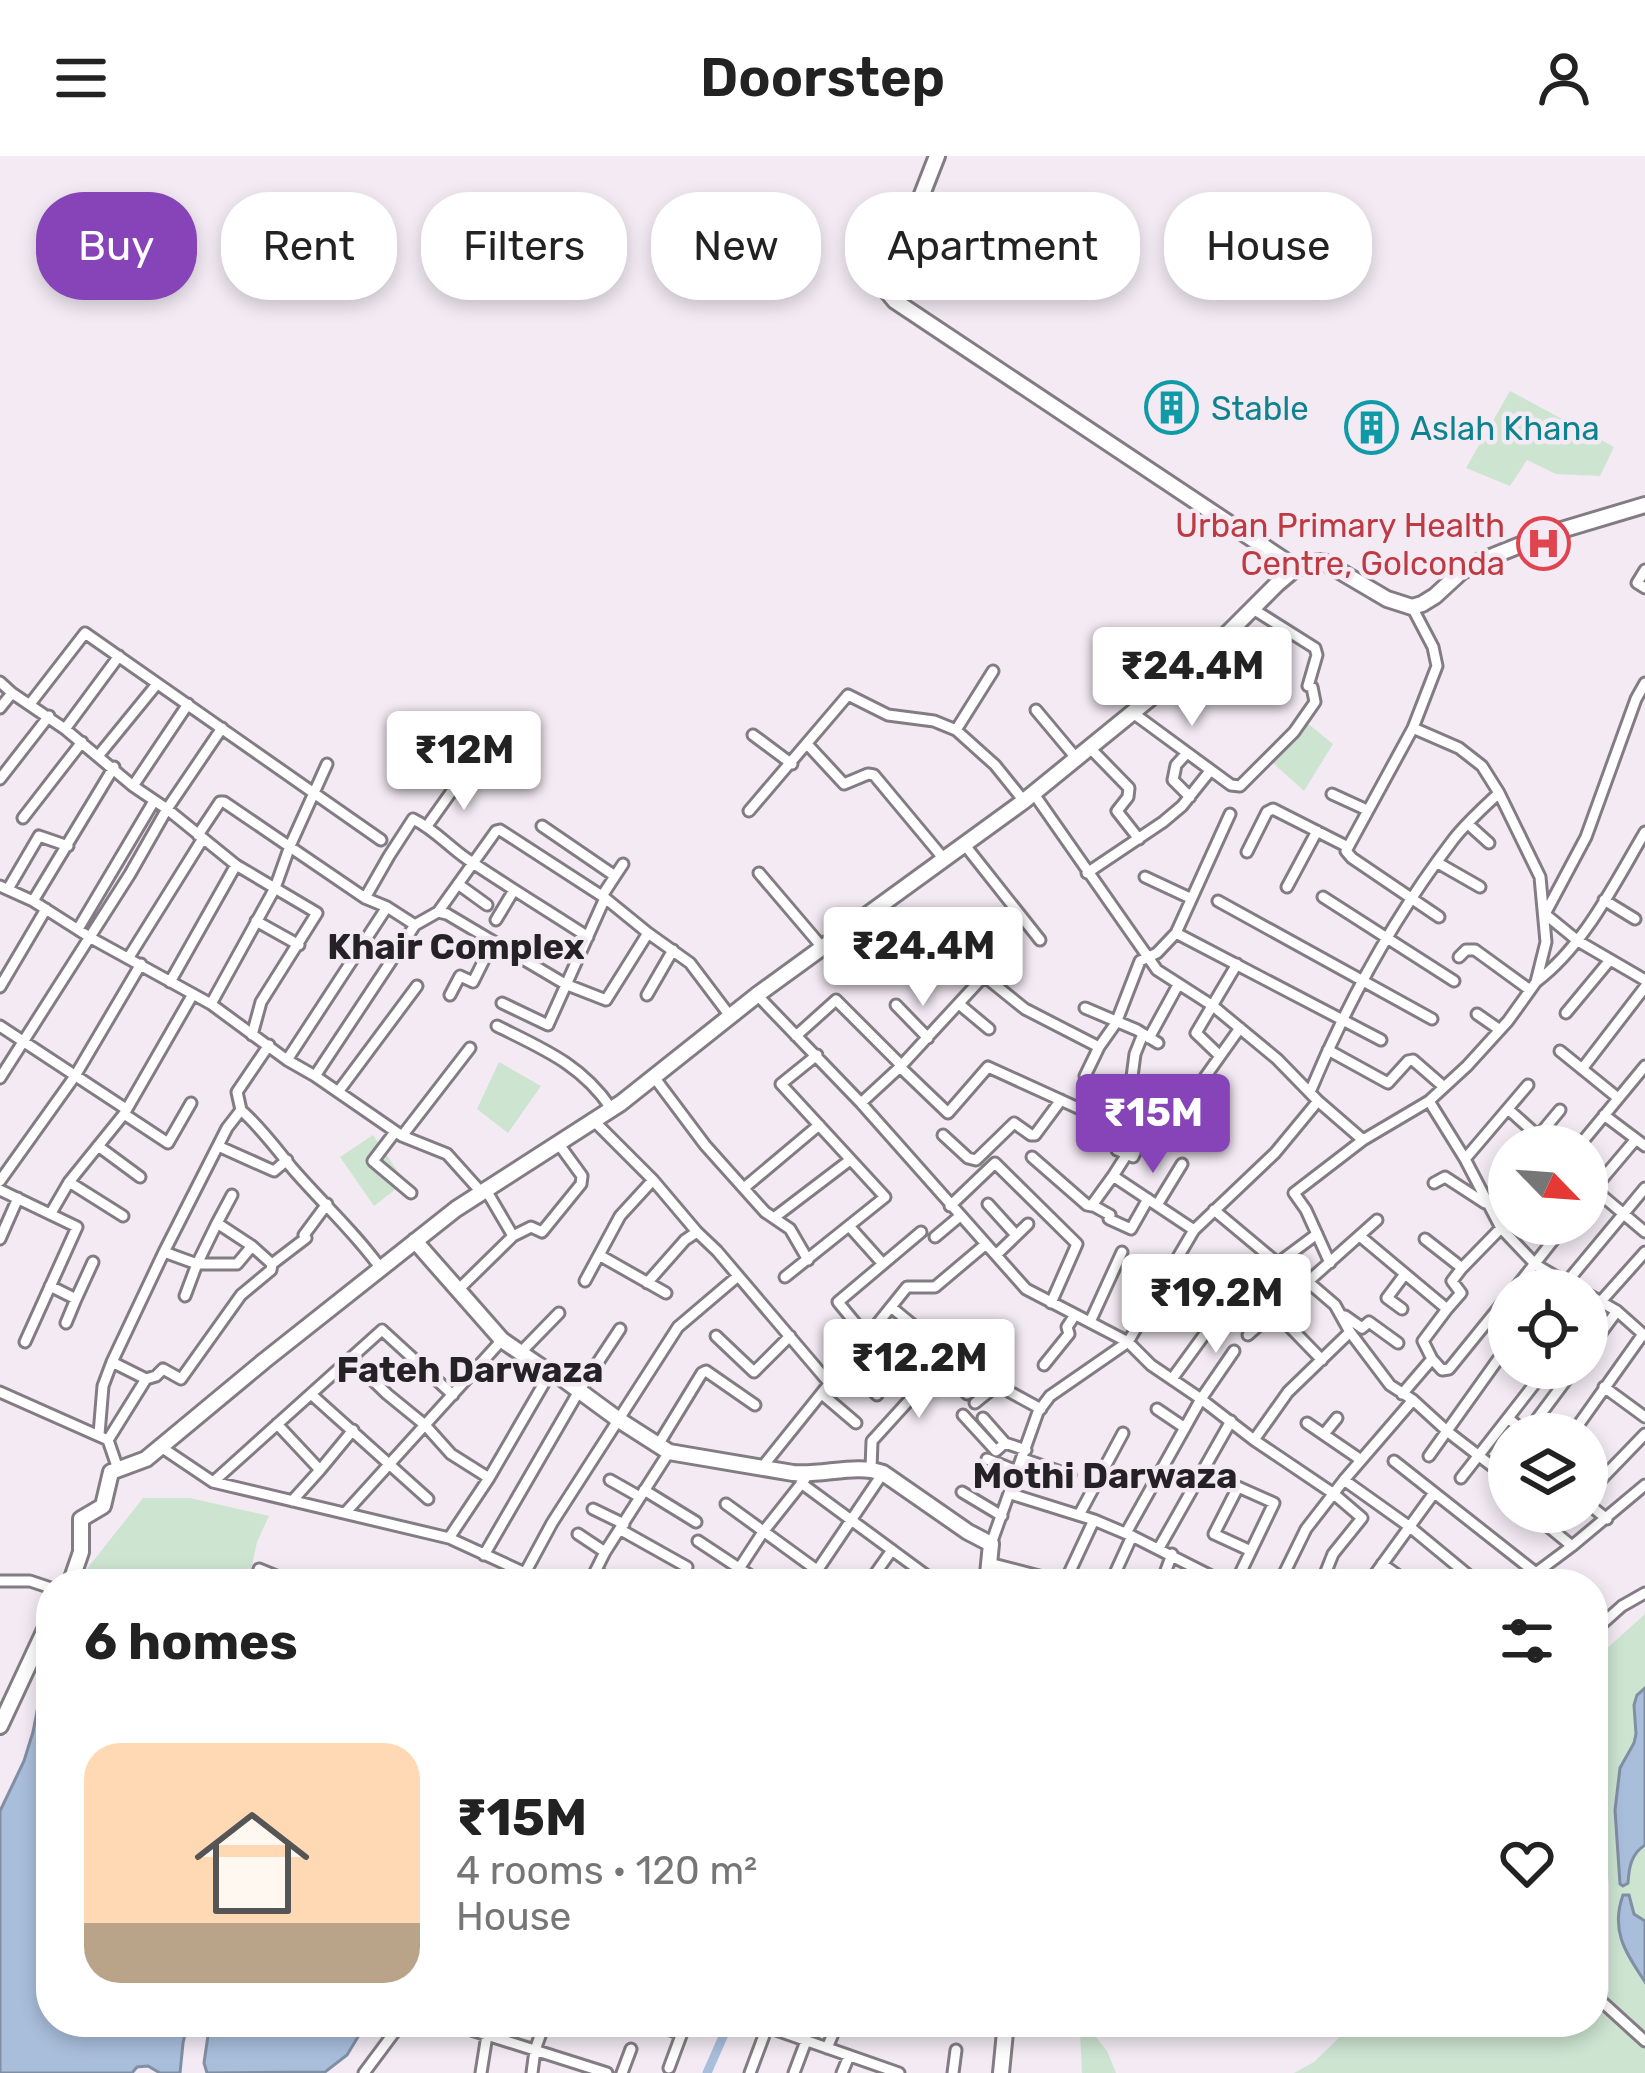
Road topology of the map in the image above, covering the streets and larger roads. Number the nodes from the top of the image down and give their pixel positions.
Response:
1 (938, 156) edge
2 (1642, 505) edge
3 (1645, 523) edge
4 (1296, 568) junction
5 (1645, 570) edge
6 (1645, 588) edge
7 (1412, 607) junction
8 (1253, 609) junction
9 (119, 656) junction
10 (993, 671) dead end
11 (0, 682) edge
12 (1645, 683) edge
13 (157, 684) junction
14 (12, 693) junction
15 (30, 704) junction
16 (188, 704) junction
17 (0, 708) edge
18 (1036, 710) dead end
19 (1132, 713) junction
20 (49, 716) junction
21 (222, 728) junction
22 (1413, 728) junction
23 (65, 729) junction
24 (956, 730) junction
25 (753, 735) dead end
26 (82, 742) junction
27 (807, 745) junction
28 (1090, 748) junction
29 (1187, 753) junction
30 (99, 755) junction
31 (1076, 759) junction
32 (328, 764) dead end
33 (792, 764) junction
34 (113, 767) junction
35 (1210, 771) junction
36 (464, 774) dead end
37 (0, 779) edge
38 (133, 786) junction
39 (1499, 793) junction
40 (315, 794) junction
41 (1332, 794) dead end
42 (1190, 796) junction
43 (1029, 797) junction
44 (154, 801) junction
45 (167, 809) junction
46 (1367, 810) junction
47 (748, 811) dead end
48 (1230, 814) dead end
49 (23, 818) dead end
50 (1468, 824) junction
51 (427, 826) junction
52 (542, 826) dead end
53 (1317, 831) junction
54 (1645, 832) edge
55 (200, 837) junction
56 (1139, 839) junction
57 (381, 840) dead end
58 (563, 842) junction
59 (1489, 843) dead end
60 (964, 844) junction
61 (68, 846) junction
62 (290, 846) junction
63 (1346, 846) junction
64 (1246, 852) dead end
65 (944, 859) junction
66 (549, 861) junction
67 (473, 862) junction
68 (1438, 863) junction
69 (623, 864) dead end
70 (236, 865) junction
71 (759, 873) dead end
72 (1087, 873) junction
73 (615, 876) junction
74 (1145, 878) dead end
75 (458, 884) junction
76 (1288, 887) dead end
77 (1480, 887) dead end
78 (2, 888) edge
79 (275, 888) junction
80 (514, 890) junction
81 (603, 897) junction
82 (1323, 897) dead end
83 (365, 898) junction
84 (1190, 898) junction
85 (1412, 898) junction
86 (1604, 900) junction
87 (34, 901) junction
88 (1218, 901) dead end
89 (487, 905) dead end
90 (387, 907) junction
91 (46, 909) junction
92 (438, 912) junction
93 (1545, 914) junction
94 (1439, 917) dead end
95 (1635, 919) dead end
96 (496, 920) dead end
97 (256, 921) junction
98 (415, 925) junction
99 (78, 929) junction
100 (1176, 933) junction
101 (647, 934) junction
102 (588, 937) junction
103 (91, 938) junction
104 (1387, 939) junction
105 (1040, 940) dead end
106 (1577, 941) junction
107 (493, 942) junction
108 (299, 945) junction
109 (941, 946) dead end
110 (822, 947) junction
111 (673, 950) junction
112 (129, 957) junction
113 (1459, 957) dead end
114 (1148, 959) junction
115 (1610, 960) junction
116 (141, 964) junction
117 (1237, 964) junction
118 (984, 976) junction
119 (1362, 980) junction
120 (1454, 981) dead end
121 (170, 982) junction
122 (565, 984) junction
123 (1645, 984) edge
124 (1178, 985) junction
125 (417, 986) dead end
126 (1533, 986) junction
127 (0, 987) edge
128 (193, 994) junction
129 (450, 995) dead end
130 (647, 995) dead end
131 (758, 995) junction
132 (502, 1003) dead end
133 (211, 1004) junction
134 (959, 1004) junction
135 (896, 1006) dead end
136 (1213, 1006) junction
137 (1085, 1008) dead end
138 (1566, 1013) dead end
139 (1477, 1014) dead end
140 (730, 1016) junction
141 (1432, 1019) dead end
142 (1343, 1020) junction
143 (1116, 1023) junction
144 (0, 1026) edge
145 (497, 1026) dead end
146 (1240, 1028) junction
147 (989, 1029) dead end
148 (1500, 1030) junction
149 (253, 1035) junction
150 (796, 1036) junction
151 (928, 1038) junction
152 (1150, 1038) junction
153 (1381, 1040) dead end
154 (23, 1041) junction
155 (269, 1046) junction
156 (1099, 1047) junction
157 (470, 1048) dead end
158 (1328, 1050) junction
159 (1560, 1051) dead end
160 (817, 1055) junction
161 (1220, 1056) junction
162 (287, 1060) junction
163 (901, 1066) junction
164 (1645, 1066) edge
165 (1582, 1069) junction
166 (75, 1076) junction
167 (315, 1076) junction
168 (654, 1077) junction
169 (0, 1078) edge
170 (1203, 1080) dead end
171 (1630, 1084) junction
172 (1528, 1085) dead end
173 (1444, 1087) junction
174 (338, 1092) junction
175 (1645, 1095) edge
176 (1130, 1096) junction
177 (1314, 1097) junction
178 (1618, 1098) junction
179 (1061, 1100) junction
180 (1429, 1100) junction
181 (191, 1103) dead end
182 (861, 1103) junction
183 (611, 1108) junction
184 (1508, 1109) junction
185 (241, 1110) junction
186 (1560, 1110) dead end
187 (125, 1112) junction
188 (1172, 1112) dead end
189 (1125, 1114) junction
190 (1604, 1115) junction
191 (592, 1119) junction
192 (819, 1124) junction
193 (1525, 1125) edge
194 (1548, 1125) edge
195 (1596, 1125) edge
196 (1121, 1131) junction
197 (399, 1134) junction
198 (943, 1135) dead end
199 (1363, 1140) junction
200 (1141, 1141) junction
201 (557, 1142) junction
202 (1640, 1143) edge
203 (98, 1146) junction
204 (218, 1146) junction
205 (139, 1156) dead end
206 (1130, 1156) junction
207 (1032, 1157) dead end
208 (1465, 1159) junction
209 (287, 1160) junction
210 (850, 1160) junction
211 (1013, 1161) dead end
212 (1148, 1164) dead end
213 (1182, 1164) dead end
214 (130, 1169) junction
215 (1004, 1171) junction
216 (1608, 1172) edge
217 (1113, 1176) junction
218 (140, 1177) dead end
219 (653, 1180) junction
220 (0, 1181) edge
221 (69, 1182) junction
222 (1435, 1183) dead end
223 (1645, 1187) edge
224 (744, 1188) junction
225 (0, 1190) edge
226 (484, 1192) junction
227 (411, 1193) dead end
228 (232, 1195) dead end
229 (18, 1198) junction
230 (1152, 1202) junction
231 (1488, 1202) edge
232 (1608, 1203) edge
233 (326, 1204) junction
234 (988, 1204) dead end
235 (1488, 1205) edge
236 (950, 1206) junction
237 (1093, 1206) junction
238 (1214, 1210) junction
239 (50, 1213) junction
240 (1624, 1214) junction
241 (123, 1216) dead end
242 (959, 1216) junction
243 (775, 1217) junction
244 (1377, 1220) dead end
245 (217, 1223) junction
246 (1028, 1224) dead end
247 (849, 1226) junction
248 (1194, 1230) junction
249 (1442, 1230) dead end
250 (697, 1232) junction
251 (921, 1232) dead end
252 (1645, 1232) edge
253 (1317, 1234) junction
254 (1016, 1235) junction
255 (513, 1236) junction
256 (935, 1237) dead end
257 (1361, 1237) junction
258 (0, 1239) edge
259 (415, 1241) junction
260 (1488, 1241) edge
261 (986, 1244) junction
262 (1517, 1245) edge
263 (1550, 1245) edge
264 (252, 1246) junction
265 (164, 1252) junction
266 (1122, 1252) dead end
267 (1645, 1252) edge
268 (599, 1255) junction
269 (996, 1255) junction
270 (808, 1260) junction
271 (93, 1262) dead end
272 (1276, 1262) junction
273 (1330, 1263) junction
274 (197, 1264) junction
275 (272, 1264) junction
276 (883, 1264) junction
277 (1535, 1265) junction
278 (1462, 1268) junction
279 (1532, 1269) edge
280 (1542, 1269) edge
281 (1572, 1269) edge
282 (382, 1270) junction
283 (1405, 1274) junction
284 (738, 1276) junction
285 (785, 1277) dead end
286 (585, 1281) dead end
287 (1307, 1281) junction
288 (647, 1283) junction
289 (50, 1286) junction
290 (1252, 1288) junction
291 (458, 1290) junction
292 (1608, 1291) edge
293 (666, 1293) dead end
294 (185, 1296) dead end
295 (76, 1299) junction
296 (1051, 1303) junction
297 (1608, 1305) edge
298 (891, 1306) junction
299 (1275, 1309) junction
300 (1402, 1309) dead end
301 (1448, 1309) junction
302 (1618, 1311) junction
303 (559, 1313) dead end
304 (1340, 1314) junction
305 (1075, 1315) junction
306 (1488, 1321) edge
307 (1090, 1322) junction
308 (66, 1323) dead end
309 (1608, 1324) edge
310 (620, 1329) dead end
311 (1350, 1332) junction
312 (1248, 1335) dead end
313 (1644, 1335) edge
314 (716, 1336) dead end
315 (790, 1336) junction
316 (866, 1336) junction
317 (502, 1340) junction
318 (931, 1340) dead end
319 (26, 1342) dead end
320 (1128, 1342) junction
321 (1398, 1343) dead end
322 (973, 1350) dead end
323 (1234, 1351) dead end
324 (520, 1353) junction
325 (351, 1359) junction
326 (1432, 1359) junction
327 (1322, 1360) junction
328 (112, 1362) junction
329 (943, 1363) dead end
330 (846, 1364) junction
331 (1044, 1365) dead end
332 (992, 1372) junction
333 (550, 1373) junction
334 (1488, 1374) edge
335 (146, 1379) junction
336 (1172, 1379) junction
337 (1001, 1382) junction
338 (1608, 1382) edge
339 (922, 1383) junction
340 (826, 1389) junction
341 (1531, 1389) edge
342 (1607, 1389) edge
343 (579, 1391) junction
344 (0, 1392) edge
345 (312, 1395) junction
346 (452, 1395) junction
347 (877, 1395) dead end
348 (1408, 1397) junction
349 (1202, 1399) junction
350 (755, 1406) dead end
351 (1041, 1409) junction
352 (1156, 1409) dead end
353 (1512, 1413) edge
354 (963, 1415) dead end
355 (1645, 1417) edge
356 (983, 1418) dead end
357 (1337, 1418) dead end
358 (619, 1420) junction
359 (1231, 1421) junction
360 (1307, 1423) dead end
361 (277, 1424) junction
362 (856, 1424) dead end
363 (425, 1425) junction
364 (1185, 1428) junction
365 (353, 1430) junction
366 (1123, 1432) dead end
367 (1448, 1432) junction
368 (1324, 1434) junction
369 (1645, 1434) edge
370 (104, 1437) junction
371 (1254, 1440) junction
372 (1005, 1443) junction
373 (1488, 1444) edge
374 (161, 1447) junction
375 (664, 1448) junction
376 (1024, 1454) junction
377 (1479, 1455) junction
378 (1430, 1456) dead end
379 (987, 1459) dead end
380 (1361, 1460) junction
381 (1394, 1461) dead end
382 (1488, 1462) edge
383 (390, 1464) junction
384 (763, 1466) junction
385 (118, 1469) junction
386 (320, 1470) junction
387 (877, 1471) junction
388 (1018, 1472) junction
389 (1608, 1472) edge
390 (1070, 1475) dead end
391 (489, 1478) junction
392 (1461, 1478) dead end
393 (805, 1479) junction
394 (610, 1480) dead end
395 (1344, 1480) junction
396 (212, 1482) junction
397 (962, 1492) dead end
398 (1642, 1492) edge
399 (1434, 1493) junction
400 (642, 1494) junction
401 (1011, 1494) junction
402 (1334, 1495) junction
403 (428, 1499) dead end
404 (292, 1501) junction
405 (726, 1504) dead end
406 (593, 1509) dead end
407 (345, 1513) junction
408 (1079, 1515) junction
409 (1002, 1516) junction
410 (1608, 1518) edge
411 (851, 1520) junction
412 (1094, 1520) junction
413 (696, 1522) dead end
414 (622, 1527) junction
415 (1410, 1527) junction
416 (763, 1532) junction
417 (1556, 1533) edge
418 (1588, 1533) edge
419 (578, 1534) dead end
420 (1129, 1535) junction
421 (449, 1538) junction
422 (698, 1541) dead end
423 (991, 1544) junction
424 (1572, 1546) junction
425 (1160, 1549) junction
426 (892, 1550) junction
427 (1251, 1551) junction
428 (605, 1552) junction
429 (1172, 1554) junction
430 (484, 1555) junction
431 (988, 1563) junction
432 (1382, 1564) junction
433 (740, 1567) junction
434 (71, 1569) edge
435 (516, 1569) edge
436 (527, 1569) edge
437 (597, 1569) edge
438 (686, 1569) edge
439 (743, 1569) edge
440 (816, 1569) edge
441 (818, 1569) edge
442 (879, 1569) edge
443 (916, 1569) edge
444 (988, 1569) edge
445 (1012, 1569) edge
446 (1073, 1569) edge
447 (1116, 1569) edge
448 (1166, 1569) edge
449 (1193, 1569) edge
450 (1240, 1569) edge
451 (1286, 1569) edge
452 (1327, 1569) edge
453 (1378, 1569) edge
454 (1389, 1569) edge
455 (1461, 1569) edge
456 (1530, 1569) edge
457 (1542, 1569) edge
458 (0, 1581) edge
459 (36, 1583) edge
460 (1645, 1593) edge
461 (1608, 1619) edge
462 (36, 1649) edge
463 (0, 1726) edge
464 (1608, 2007) edge
465 (391, 2037) edge
466 (484, 2037) edge
467 (511, 2037) edge
468 (540, 2037) edge
469 (680, 2037) edge
470 (764, 2037) edge
471 (796, 2037) edge
472 (804, 2037) edge
473 (831, 2037) edge
474 (1004, 2037) edge
475 (803, 2040) junction
476 (1645, 2041) edge
477 (537, 2044) junction
478 (826, 2048) junction
479 (632, 2049) dead end
480 (956, 2050) dead end
481 (849, 2056) junction
482 (582, 2065) edge
483 (669, 2068) dead end
484 (623, 2071) edge
485 (896, 2072) edge
486 (364, 2073) edge
487 (481, 2073) edge
488 (532, 2073) edge
489 (607, 2073) edge
490 (750, 2073) edge
491 (794, 2073) edge
492 (842, 2073) edge
493 (953, 2073) edge
494 (1000, 2073) edge

1 - 4 street
2 - 3 street
2 - 7 street
4 - 7 street
4 - 8 street
5 - 6 street
7 - 22 street
8 - 19 street
8 - 35 street
9 - 13 street
9 - 15 street
9 - 23 street
10 - 24 street
11 - 14 street
12 - 93 street
13 - 16 street
13 - 30 street
14 - 15 street
14 - 17 street
15 - 20 street
16 - 21 street
16 - 38 street
18 - 31 street
19 - 28 street
19 - 29 street
20 - 23 street
20 - 37 street
21 - 40 street
21 - 45 street
22 - 39 street
22 - 46 street
23 - 26 street
24 - 27 street
24 - 43 street
25 - 33 street
26 - 30 street
26 - 49 street
27 - 33 street
27 - 65 street
28 - 31 street
28 - 56 street
29 - 35 street
29 - 42 street
30 - 34 street
31 - 43 street
32 - 40 street
33 - 47 street
34 - 38 street
34 - 61 street
35 - 42 street
36 - 51 street
38 - 44 street
39 - 50 street
39 - 93 street
40 - 57 street
40 - 62 street
41 - 46 street
42 - 56 street
43 - 60 street
43 - 72 street
44 - 45 street
44 - 99 street
45 - 55 street
45 - 103 street
46 - 63 street
48 - 84 street
50 - 59 street
50 - 68 street
51 - 67 street
51 - 83 street
52 - 58 street
53 - 63 street
53 - 64 street
53 - 76 street
54 - 86 street
55 - 62 street
55 - 70 street
55 - 112 street
56 - 72 street
58 - 66 street
58 - 73 street
60 - 65 street
60 - 105 street
61 - 78 street
61 - 87 street
62 - 79 street
62 - 83 street
63 - 85 street
65 - 110 street
66 - 67 street
66 - 81 street
67 - 75 street
67 - 80 street
68 - 77 street
68 - 85 street
69 - 73 street
70 - 79 street
70 - 121 street
71 - 110 street
72 - 114 street
73 - 81 street
74 - 84 street
75 - 89 street
75 - 92 street
78 - 87 street
79 - 97 street
79 - 108 street
80 - 96 street
80 - 102 street
81 - 101 street
81 - 102 street
82 - 104 street
83 - 90 street
84 - 100 street
85 - 94 street
85 - 104 street
86 - 95 street
86 - 106 street
87 - 91 street
88 - 119 street
90 - 98 street
90 - 162 street
91 - 99 street
91 - 127 street
92 - 98 street
92 - 107 street
93 - 106 street
93 - 126 street
97 - 108 street
97 - 133 street
98 - 167 street
99 - 103 street
100 - 114 street
100 - 117 street
101 - 111 street
101 - 122 street
102 - 122 street
103 - 112 street
103 - 154 street
104 - 119 street
104 - 120 street
106 - 115 street
106 - 126 street
107 - 122 street
107 - 129 street
108 - 149 street
109 - 118 street
110 - 131 street
111 - 130 street
111 - 140 street
112 - 116 street
113 - 126 street
114 - 124 street
114 - 143 street
115 - 123 street
115 - 138 street
116 - 121 street
116 - 166 street
117 - 136 street
117 - 142 street
118 - 134 street
118 - 156 street
119 - 141 street
119 - 142 street
121 - 128 street
122 - 132 street
123 - 165 street
124 - 136 street
124 - 152 street
125 - 174 street
126 - 148 street
128 - 133 street
128 - 187 street
131 - 140 street
131 - 150 street
133 - 149 street
134 - 147 street
134 - 151 street
135 - 151 street
136 - 146 street
136 - 161 street
137 - 143 street
139 - 148 street
140 - 168 street
142 - 153 street
142 - 158 street
143 - 152 street
143 - 156 street
144 - 154 street
145 - 183 street
146 - 161 street
146 - 177 street
148 - 173 street
149 - 155 street
150 - 160 street
150 - 163 street
151 - 163 street
152 - 176 street
154 - 166 street
154 - 169 street
155 - 162 street
155 - 185 street
156 - 176 street
157 - 197 street
158 - 173 street
158 - 177 street
159 - 165 street
160 - 182 street
160 - 192 street
161 - 170 street
162 - 167 street
163 - 179 street
163 - 182 street
164 - 171 street
165 - 178 street
166 - 187 street
166 - 220 street
167 - 174 street
168 - 183 street
168 - 224 street
171 - 175 street
171 - 178 street
172 - 184 street
173 - 180 street
174 - 197 street
176 - 188 street
176 - 189 street
177 - 199 street
177 - 238 street
178 - 190 street
179 - 196 street
179 - 198 street
180 - 199 street
180 - 208 street
181 - 187 street
182 - 236 street
183 - 191 street
184 - 193 street
184 - 208 street
185 - 204 street
185 - 209 street
186 - 194 street
187 - 203 street
189 - 196 street
189 - 200 street
190 - 195 street
190 - 202 street
191 - 201 street
191 - 219 street
192 - 210 street
192 - 224 street
196 - 200 street
196 - 206 street
197 - 226 street
197 - 227 street
199 - 253 street
200 - 206 street
201 - 226 street
201 - 255 street
202 - 216 street
203 - 214 street
203 - 221 street
204 - 209 street
204 - 265 street
205 - 214 street
206 - 212 street
206 - 217 street
207 - 237 street
208 - 231 street
209 - 233 street
210 - 243 street
210 - 247 street
211 - 215 street
213 - 230 street
214 - 218 street
215 - 236 street
215 - 296 street
217 - 230 street
217 - 237 street
219 - 250 street
219 - 268 street
221 - 239 street
221 - 241 street
222 - 235 street
223 - 240 street
224 - 243 street
225 - 229 street
226 - 255 street
226 - 259 street
228 - 245 street
229 - 239 street
229 - 258 street
230 - 237 street
230 - 248 street
232 - 240 street
233 - 275 street
233 - 282 street
234 - 254 street
236 - 242 street
238 - 248 street
238 - 272 street
239 - 289 street
240 - 252 street
240 - 281 street
242 - 256 street
242 - 261 street
243 - 270 street
244 - 257 street
245 - 264 street
245 - 274 street
246 - 254 street
247 - 270 street
247 - 276 street
248 - 320 street
249 - 278 street
250 - 284 street
250 - 288 street
251 - 276 street
253 - 272 street
253 - 273 street
254 - 269 street
255 - 291 street
257 - 273 street
257 - 283 street
259 - 282 street
259 - 291 street
260 - 278 street
261 - 269 street
261 - 298 street
262 - 277 street
263 - 277 street
264 - 274 street
264 - 275 street
265 - 274 street
265 - 328 street
266 - 307 street
267 - 292 street
268 - 286 street
268 - 288 street
269 - 296 street
270 - 285 street
271 - 295 street
272 - 287 street
272 - 290 street
273 - 287 street
274 - 294 street
275 - 335 street
276 - 316 street
277 - 279 street
277 - 280 street
278 - 301 street
282 - 374 street
283 - 300 street
283 - 301 street
284 - 315 street
284 - 358 street
287 - 299 street
287 - 304 street
288 - 293 street
289 - 295 street
289 - 319 street
290 - 299 street
290 - 336 street
291 - 317 street
295 - 308 street
296 - 305 street
297 - 302 street
298 - 316 street
298 - 318 street
299 - 312 street
299 - 327 street
301 - 326 street
302 - 309 street
302 - 313 street
303 - 324 street
304 - 311 street
304 - 321 street
305 - 307 street
305 - 331 street
306 - 326 street
307 - 320 street
310 - 343 street
311 - 327 street
311 - 348 street
313 - 338 street
314 - 315 street
315 - 340 street
316 - 330 street
316 - 339 street
317 - 324 street
317 - 346 street
320 - 336 street
320 - 351 street
322 - 332 street
323 - 349 street
324 - 333 street
325 - 345 street
325 - 346 street
325 - 363 street
326 - 348 street
327 - 371 street
328 - 335 street
328 - 370 street
329 - 339 street
330 - 340 street
330 - 347 street
332 - 337 street
332 - 337 street
333 - 343 street
333 - 391 street
334 - 367 street
335 - 370 street
336 - 349 street
337 - 351 street
339 - 387 street
340 - 362 street
340 - 384 street
341 - 353 street
342 - 355 street
343 - 358 street
343 - 430 street
344 - 370 street
345 - 361 street
345 - 365 street
346 - 363 street
348 - 367 street
348 - 380 street
349 - 359 street
349 - 364 street
350 - 375 street
351 - 376 street
352 - 364 street
354 - 372 street
356 - 372 street
357 - 368 street
358 - 375 street
358 - 436 street
359 - 371 street
359 - 425 street
360 - 368 street
361 - 386 street
361 - 396 street
363 - 383 street
363 - 391 street
364 - 420 street
365 - 383 street
365 - 386 street
366 - 408 street
367 - 377 street
367 - 378 street
368 - 380 street
369 - 389 street
370 - 385 street
371 - 402 street
372 - 376 street
373 - 377 street
374 - 385 street
374 - 396 street
375 - 384 street
375 - 400 street
376 - 388 street
376 - 390 street
377 - 382 street
377 - 392 street
379 - 388 street
380 - 395 street
381 - 399 street
383 - 403 street
383 - 407 street
384 - 393 street
385 - 434 street
386 - 404 street
387 - 393 street
387 - 411 street
387 - 423 street
388 - 401 street
391 - 421 street
393 - 411 street
393 - 416 street
394 - 400 street
395 - 402 street
395 - 415 street
396 - 404 street
397 - 409 street
398 - 410 street
399 - 415 street
399 - 456 street
400 - 413 street
400 - 414 street
401 - 408 street
401 - 409 street
402 - 451 street
402 - 452 street
404 - 407 street
405 - 416 street
406 - 414 street
407 - 421 street
408 - 412 street
409 - 423 street
411 - 426 street
411 - 441 street
412 - 420 street
412 - 446 street
414 - 428 street
414 - 438 street
415 - 432 street
415 - 455 street
416 - 433 street
416 - 440 street
417 - 424 street
418 - 424 street
419 - 428 street
420 - 425 street
420 - 447 street
421 - 430 street
422 - 433 street
423 - 431 street
424 - 457 street
425 - 429 street
426 - 442 street
426 - 443 street
427 - 427 street
427 - 450 street
428 - 437 street
429 - 448 street
429 - 449 street
430 - 435 street
431 - 444 street
431 - 445 street
432 - 453 street
432 - 454 street
433 - 439 street
458 - 459 street
460 - 461 street
462 - 463 street
464 - 476 street
465 - 486 street
466 - 487 street
467 - 477 street
468 - 477 street
469 - 483 street
470 - 490 street
471 - 475 street
472 - 475 street
473 - 478 street
474 - 494 street
475 - 478 street
475 - 491 street
477 - 482 street
477 - 488 street
478 - 481 street
479 - 484 street
480 - 493 street
481 - 485 street
481 - 492 street
482 - 489 street

